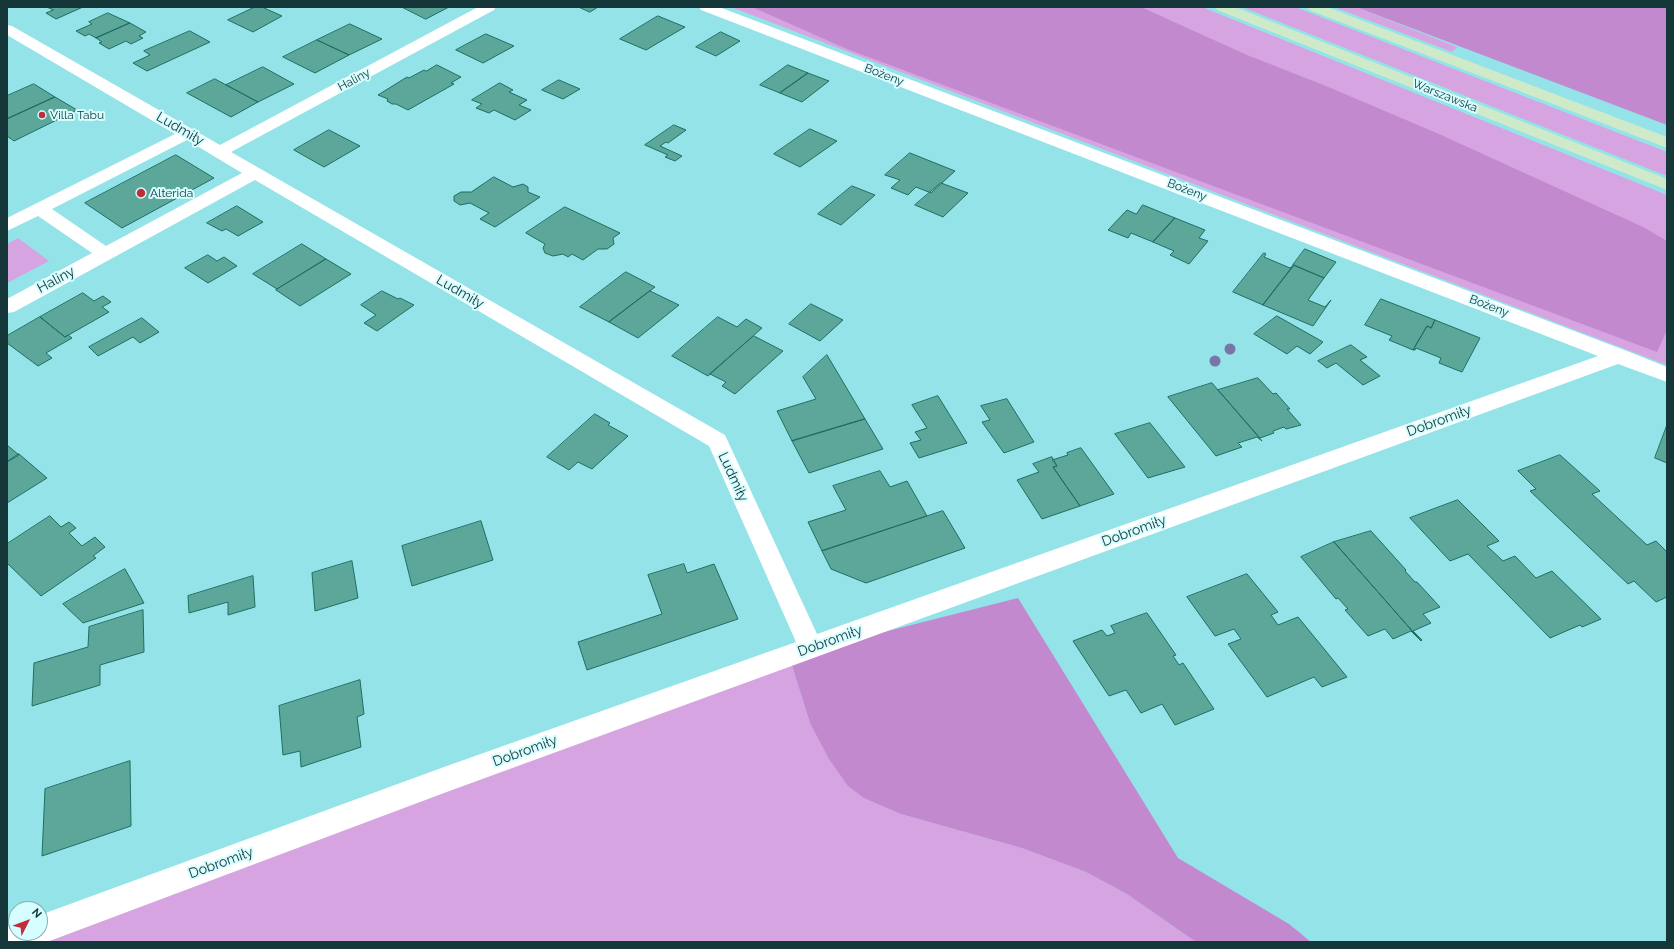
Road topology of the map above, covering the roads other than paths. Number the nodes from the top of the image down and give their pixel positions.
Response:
1 (489, 7) edge
2 (706, 7) edge
3 (1222, 7) edge
4 (1314, 7) edge
5 (7, 29) edge
6 (187, 134) junction
7 (1667, 143) edge
8 (220, 152) junction
9 (255, 173) junction
10 (1667, 185) edge
11 (39, 209) junction
12 (7, 225) edge
13 (105, 254) junction
14 (7, 307) edge
15 (1620, 356) junction
16 (1667, 375) edge
17 (811, 648) junction
18 (48, 927) edge

1 - 8 street, Haliny
2 - 15 street, Bożeny
3 - 10 main road, Warszawska
4 - 7 main road
5 - 6 street, Ludmiły
6 - 8 street, Ludmiły
6 - 11 street
8 - 9 street, Ludmiły
9 - 13 street, Haliny
9 - 17 street, Ludmiły
11 - 12 street
11 - 13 street
13 - 14 street, Haliny
15 - 16 street, Bożeny
15 - 17 street, Dobromiły
17 - 18 street, Dobromiły

